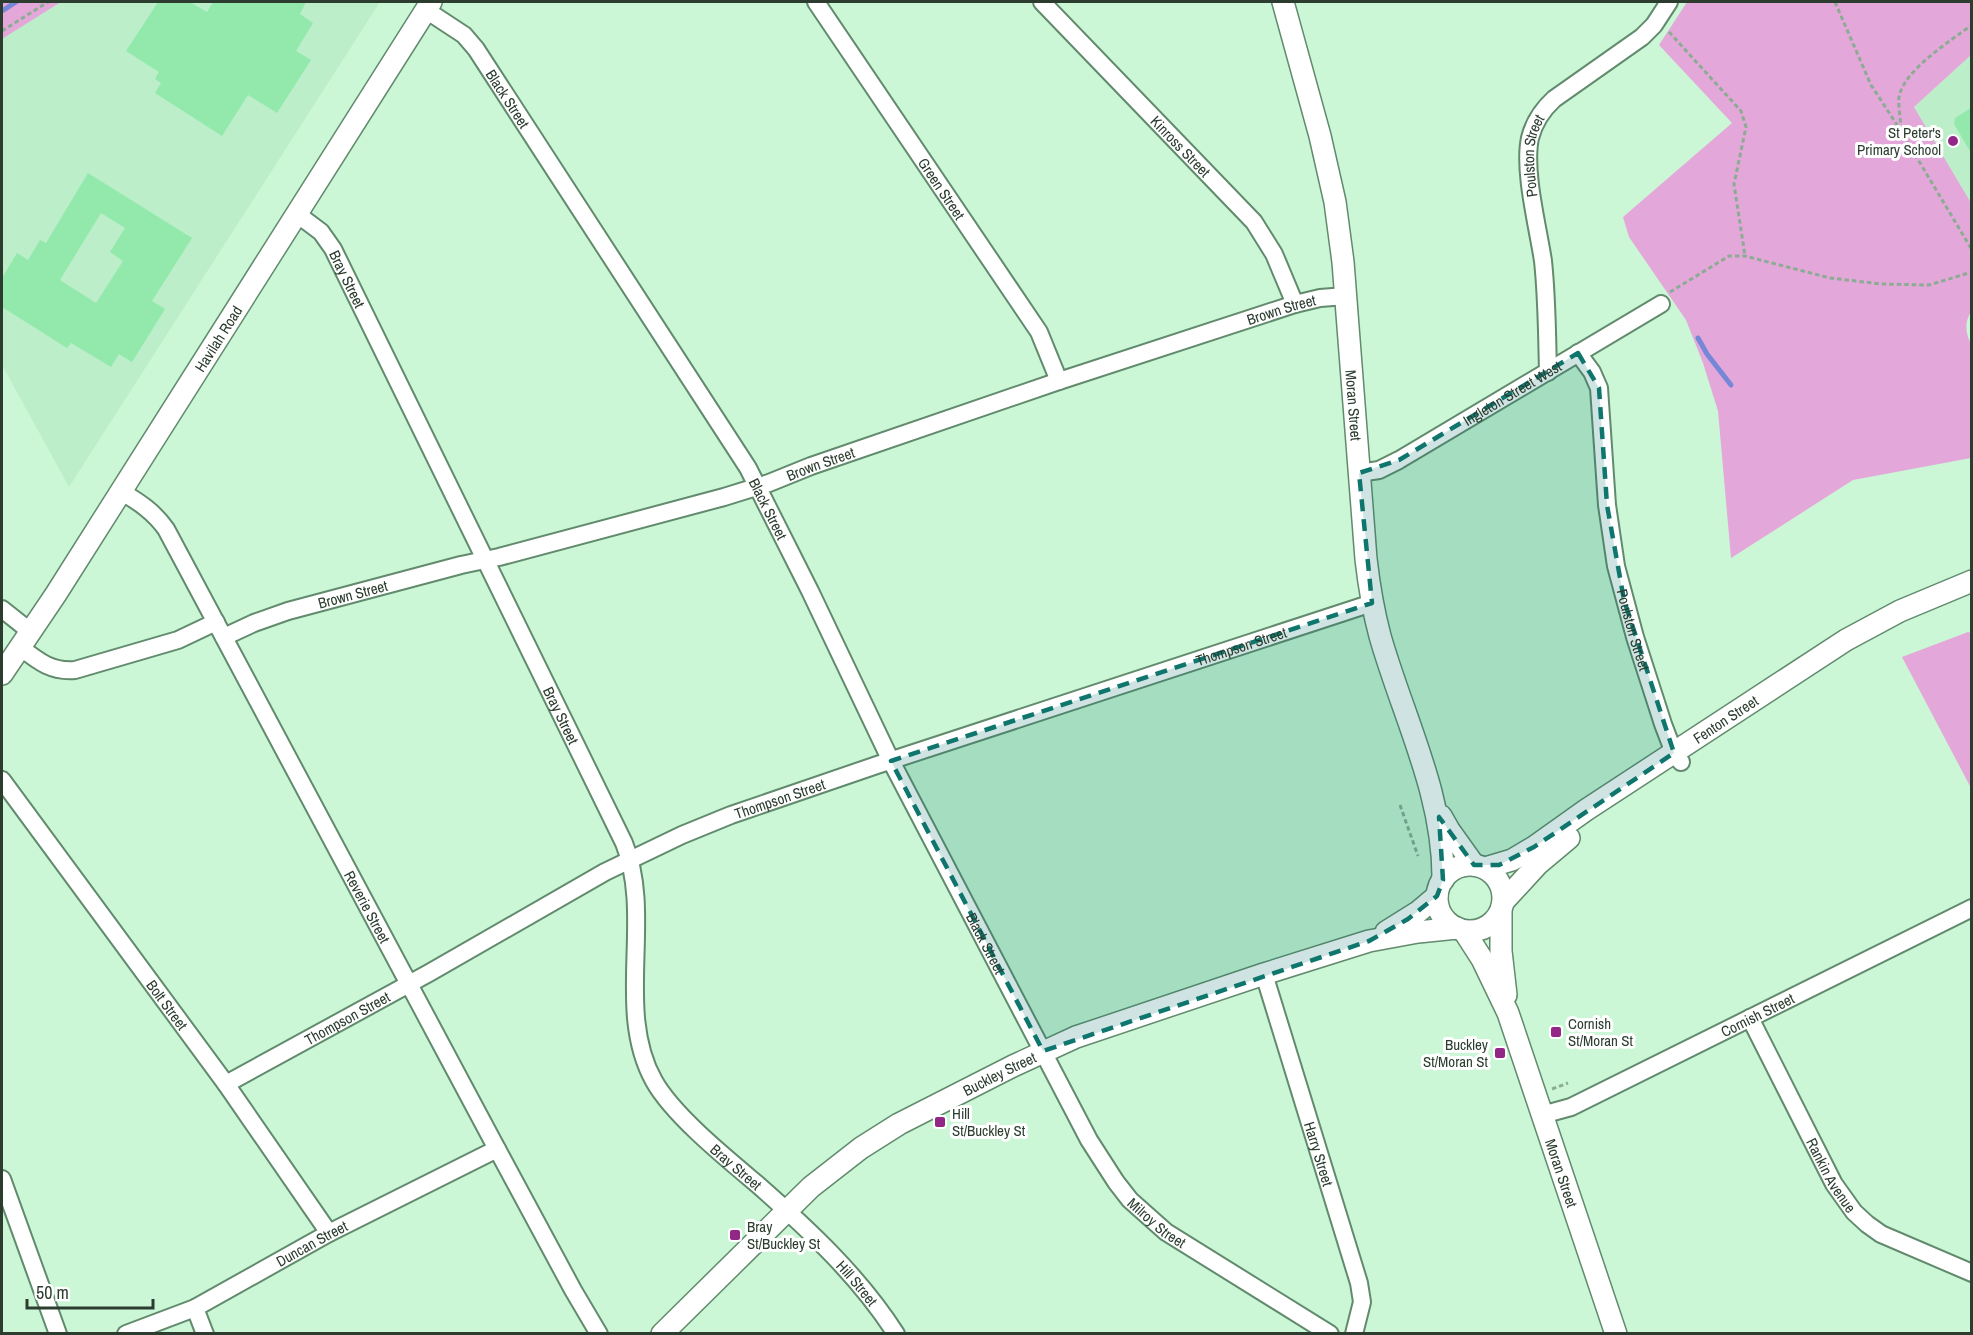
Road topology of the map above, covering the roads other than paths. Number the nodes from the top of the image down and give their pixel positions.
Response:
1 (816, 2) edge
2 (1042, 2) edge
3 (1283, 2) edge
4 (1669, 2) edge
5 (429, 6) edge
6 (297, 214) junction
7 (1346, 296) junction
8 (1295, 304) junction
9 (1661, 304) road end
10 (1578, 353) junction
11 (1548, 372) junction
12 (1059, 381) junction
13 (1359, 473) junction
14 (758, 487) junction
15 (122, 492) junction
16 (485, 560) junction
17 (1971, 581) edge
18 (1971, 595) edge
19 (1372, 603) junction
20 (2, 609) edge
21 (216, 622) junction
22 (224, 637) junction
23 (26, 640) junction
24 (2, 674) edge
25 (1678, 758) junction
26 (891, 761) junction
27 (2, 780) edge
28 (1436, 805) junction
29 (630, 859) junction
30 (1480, 867) junction
31 (1440, 888) junction
32 (1502, 907) junction
33 (1971, 908) edge
34 (1460, 929) junction
35 (1369, 941) junction
36 (1264, 974) junction
37 (409, 984) junction
38 (1508, 1013) junction
39 (1750, 1018) junction
40 (1043, 1052) junction
41 (226, 1084) junction
42 (1542, 1115) junction
43 (497, 1149) junction
44 (2, 1179) edge
45 (787, 1210) junction
46 (329, 1233) junction
47 (1971, 1273) edge
48 (195, 1308) junction
49 (58, 1334) edge
50 (126, 1334) edge
51 (205, 1334) edge
52 (599, 1334) edge
53 (662, 1334) edge
54 (896, 1334) edge
55 (1330, 1334) edge
56 (1354, 1334) edge
57 (1616, 1334) edge

1 - 12 street, Green Street
2 - 8 street, Kinross Street
3 - 7 street, Moran Street
4 - 11 street, Poulston Street
5 - 6 street, Havilah Road
5 - 14 street, Black Street
6 - 15 street, Havilah Road
6 - 16 street, Bray Street
7 - 8 street, Brown Street
7 - 13 street, Moran Street
8 - 12 street, Brown Street
9 - 10 street, Ingleton Street West
10 - 11 street, Ingleton Street West
10 - 25 street, Poulston Street
11 - 13 street, Ingleton Street West
12 - 14 street, Brown Street
13 - 19 street, Moran Street
14 - 16 street, Brown Street
14 - 26 street, Black Street
15 - 21 street, Reverie Street
15 - 23 street, Havilah Road
16 - 22 street, Brown Street
16 - 29 street, Bray Street
17 - 25 street, Fenton Street
18 - 25 street, Fenton Street
19 - 26 street, Thompson Street
19 - 28 street, Moran Street
20 - 23 street
21 - 22 street, Reverie Street
21 - 23 street
22 - 37 street, Reverie Street
23 - 24 street, Havilah Road
25 - 30 street, Fenton Street
25 - 32 street, Fenton Street
26 - 29 street, Thompson Street
26 - 40 street, Black Street
27 - 41 street, Bolt Street
28 - 30 street, Moran Street
28 - 31 street, Moran Street
29 - 37 street, Thompson Street
29 - 45 street, Bray Street
30 - 31 street
30 - 32 street
31 - 34 street
31 - 35 street, Buckley Street
32 - 34 street
32 - 38 street, Moran Street
33 - 39 street, Cornish Street
34 - 35 street, Buckley Street
34 - 38 street, Moran Street
35 - 36 street, Buckley Street
36 - 40 street, Buckley Street
36 - 56 street, Harry Street
37 - 41 street, Thompson Street
37 - 43 street, Reverie Street
38 - 42 street, Moran Street
39 - 42 street, Cornish Street
39 - 47 street, Rankin Avenue
40 - 45 street, Buckley Street
40 - 55 street, Milroy Street
41 - 46 street, Bolt Street
42 - 57 street, Moran Street
43 - 46 street, Duncan Street
43 - 52 street, Reverie Street
44 - 49 street
45 - 53 street, Buckley Street
45 - 54 street, Hill Street
46 - 48 street, Duncan Street
48 - 50 street, Duncan Street
48 - 51 street

